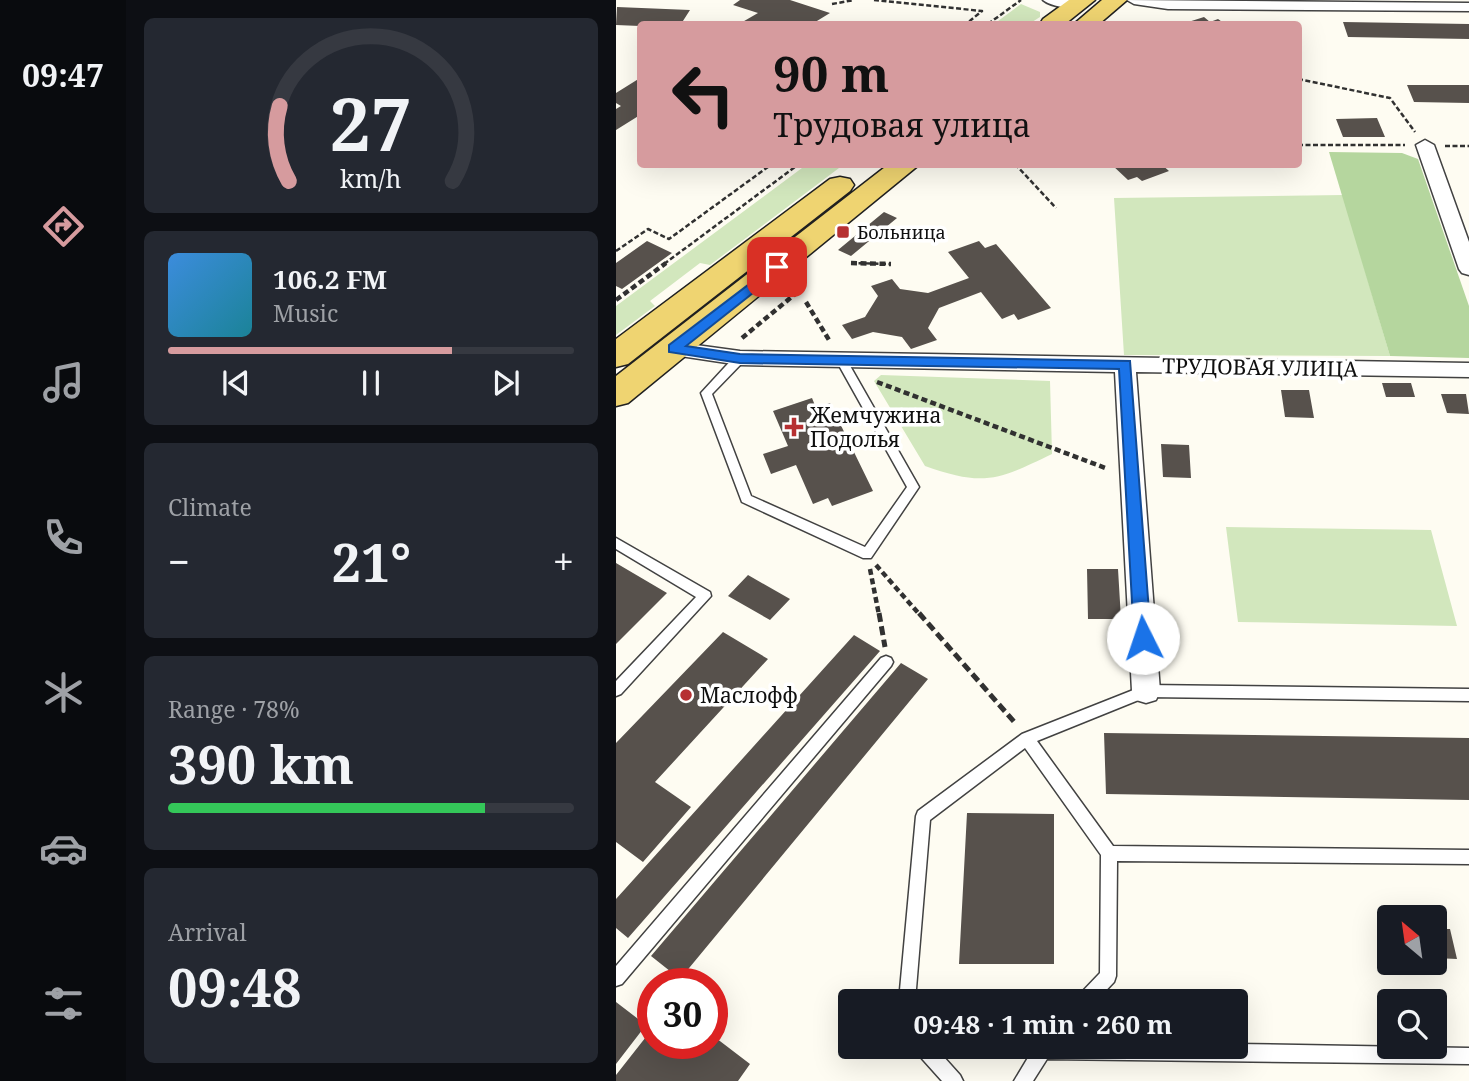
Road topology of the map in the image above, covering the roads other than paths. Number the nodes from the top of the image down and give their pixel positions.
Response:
1 (1050, 0) edge
2 (1133, 0) edge
3 (1094, 7) edge
4 (1469, 7) edge
5 (1059, 21) edge
6 (1425, 145) road end
7 (893, 168) edge
8 (865, 176) edge
9 (1469, 270) edge
10 (674, 349) junction
11 (731, 357) junction
12 (851, 360) junction
13 (1125, 365) junction
14 (1469, 370) edge
15 (619, 375) edge
16 (616, 543) edge
17 (886, 662) road end
18 (616, 690) edge
19 (1146, 691) junction
20 (1469, 695) edge
21 (1027, 739) junction
22 (1109, 853) junction
23 (1469, 857) edge
24 (616, 978) edge
25 (908, 989) edge
26 (1097, 989) edge
27 (1248, 1052) edge
28 (1469, 1056) edge
29 (934, 1059) edge
30 (1037, 1059) edge
31 (954, 1081) edge
32 (1023, 1081) edge

1 - 3 street
2 - 4 street
3 - 5 main road
6 - 9 street
7 - 8 main road
8 - 10 main road
8 - 15 main road
10 - 11 street, ТРУДОВАЯ УЛИЦА
10 - 15 main road
11 - 12 street, ТРУДОВАЯ УЛИЦА
11 - 12 lane
12 - 13 street, ТРУДОВАЯ УЛИЦА
13 - 14 street, ТРУДОВАЯ УЛИЦА
13 - 19 street
16 - 18 lane
17 - 24 lane
19 - 20 lane
19 - 21 lane
21 - 22 lane
21 - 25 lane
22 - 23 lane
22 - 26 lane
27 - 28 lane
29 - 31 lane
30 - 32 lane

